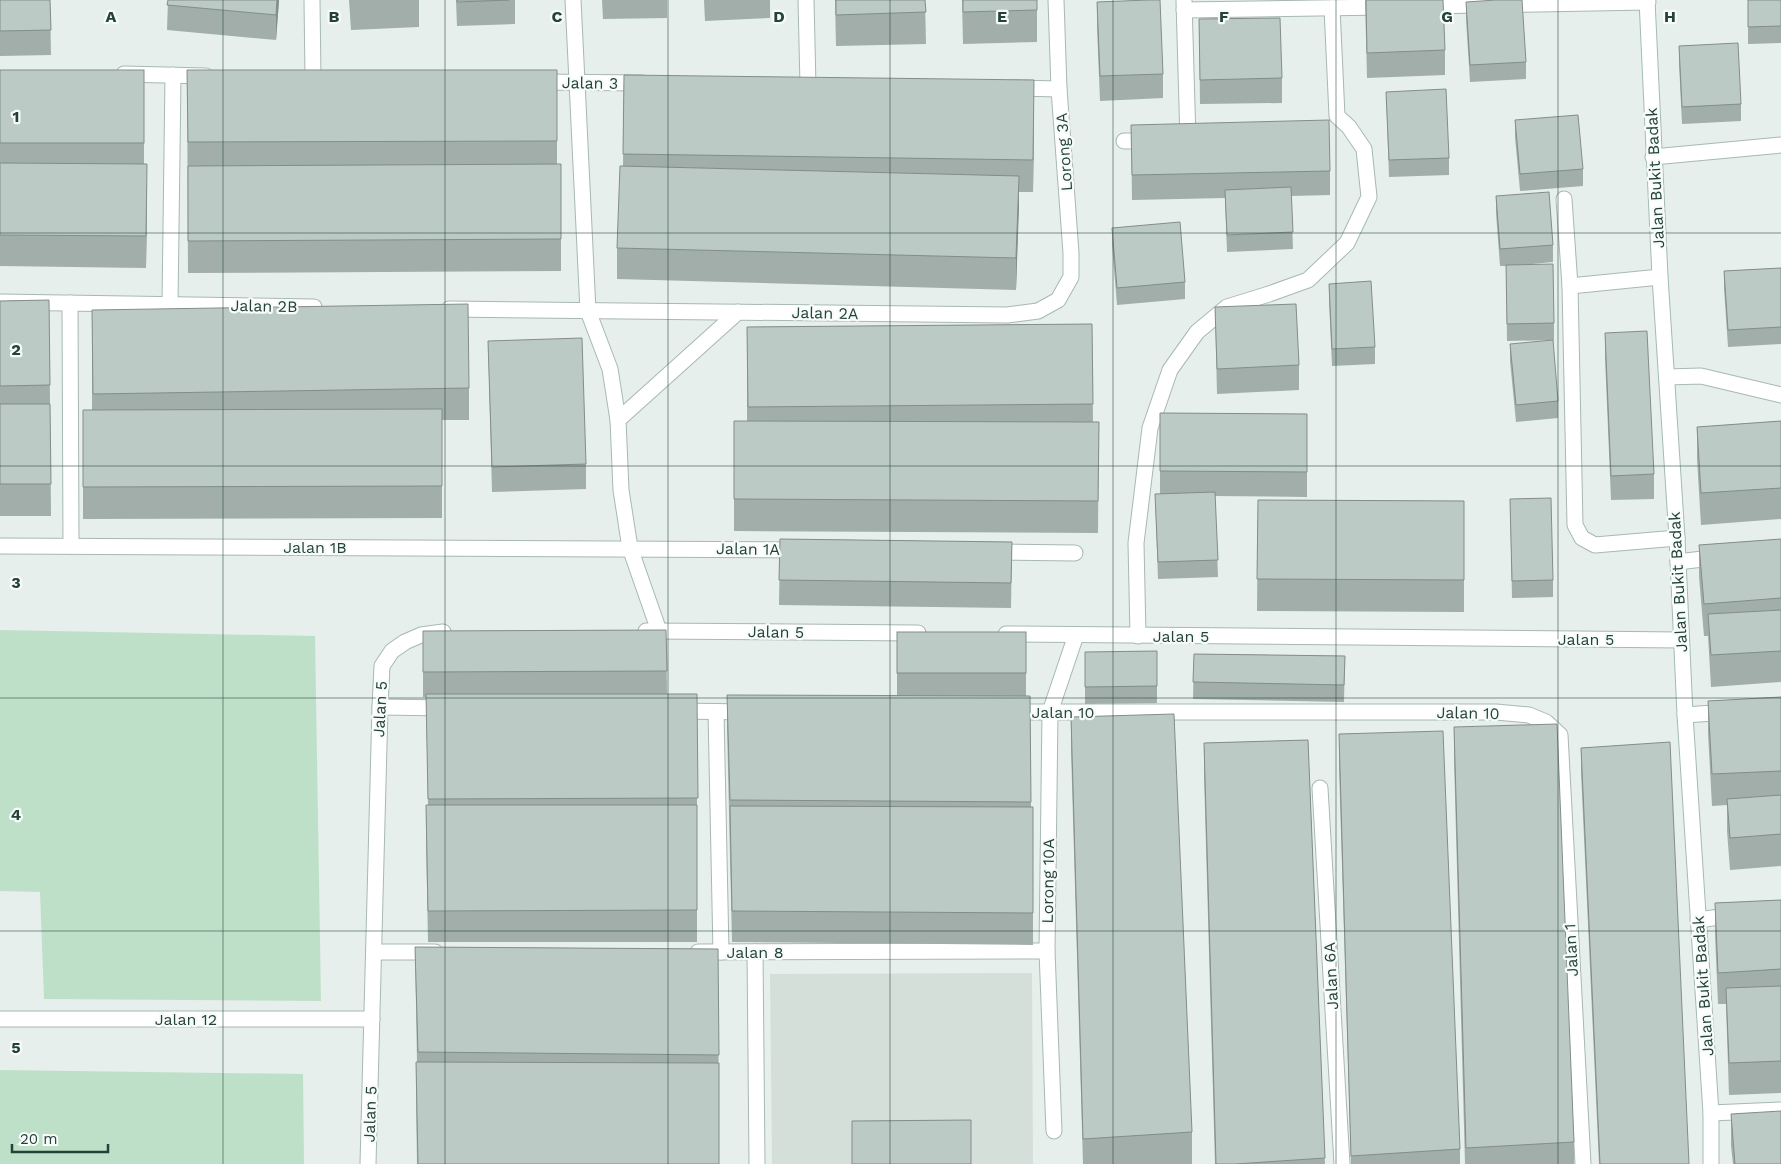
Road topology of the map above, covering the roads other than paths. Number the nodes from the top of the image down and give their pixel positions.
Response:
1 (312, 0) edge
2 (573, 0) edge
3 (806, 0) edge
4 (1056, 0) edge
5 (1647, 1) edge
6 (1365, 4) edge
7 (1184, 5) edge
8 (1332, 8) junction
9 (106, 73) edge
10 (173, 75) junction
11 (220, 76) edge
12 (294, 78) edge
13 (518, 81) edge
14 (577, 82) junction
15 (654, 84) edge
16 (789, 85) edge
17 (1001, 88) edge
18 (1059, 89) junction
19 (1124, 141) dead end
20 (1781, 145) edge
21 (1654, 157) junction
22 (1564, 198) dead end
23 (1660, 277) junction
24 (1570, 286) junction
25 (1058, 300) joint
26 (0, 302) edge
27 (70, 303) junction
28 (170, 305) junction
29 (330, 307) edge
30 (439, 309) edge
31 (588, 311) junction
32 (738, 312) junction
33 (1667, 377) junction
34 (1781, 396) edge
35 (618, 420) junction
36 (1150, 428) junction
37 (1169, 428) edge
38 (1677, 538) junction
39 (0, 546) edge
40 (71, 546) junction
41 (630, 548) junction
42 (808, 550) edge
43 (976, 552) edge
44 (1074, 553) dead end
45 (1734, 556) edge
46 (1678, 562) junction
47 (630, 631) edge
48 (659, 631) junction
49 (456, 632) edge
50 (937, 633) edge
51 (996, 634) edge
52 (1076, 635) junction
53 (1138, 636) junction
54 (1682, 640) junction
55 (380, 707) junction
56 (459, 708) edge
57 (667, 711) edge
58 (1742, 711) edge
59 (716, 712) junction
60 (766, 712) edge
61 (1001, 712) edge
62 (1050, 712) junction
63 (1685, 716) junction
64 (1560, 735) joint
65 (1320, 788) dead end
66 (1744, 914) edge
67 (1698, 920) junction
68 (1047, 951) junction
69 (374, 952) junction
70 (453, 952) edge
71 (681, 952) edge
72 (721, 952) junction
73 (755, 952) junction
74 (0, 1019) edge
75 (372, 1019) junction
76 (1781, 1110) edge
77 (1711, 1113) junction
78 (1054, 1131) dead end
79 (368, 1164) edge
80 (757, 1164) edge
81 (1342, 1164) edge
82 (1583, 1164) edge
83 (1711, 1164) edge

1 - 12 street
2 - 14 street
3 - 16 street
4 - 18 street, Lorong 3A
5 - 6 street
5 - 21 street, Jalan Bukit Badak
6 - 8 street
7 - 8 street
7 - 19 street
8 - 36 street
9 - 10 street
10 - 11 street
10 - 28 street
13 - 14 street, Jalan 3
14 - 15 street, Jalan 3
14 - 31 street
17 - 18 street
18 - 25 street, Lorong 3A
20 - 21 street
21 - 23 street, Jalan Bukit Badak
22 - 24 street
23 - 24 street
23 - 33 street, Jalan Bukit Badak
24 - 38 street
25 - 32 street, Jalan 2A
26 - 27 street, Jalan 2B
27 - 28 street, Jalan 2B
27 - 40 street
28 - 29 street, Jalan 2B
30 - 31 street
31 - 32 street, Jalan 2A
31 - 35 street
32 - 35 street
33 - 34 street
33 - 38 street, Jalan Bukit Badak
35 - 41 street
36 - 37 street
36 - 53 street
38 - 46 street, Jalan Bukit Badak
39 - 40 street, Jalan 1B
40 - 41 street, Jalan 1B
41 - 42 street, Jalan 1A
41 - 48 street
43 - 44 street
45 - 46 street
46 - 54 street, Jalan Bukit Badak
47 - 48 street, Jalan 5
48 - 50 street, Jalan 5
49 - 55 street, Jalan 5
51 - 52 street, Jalan 5
52 - 53 street, Jalan 5
52 - 62 street, Lorong 10A
53 - 54 street, Jalan 5
54 - 63 street, Jalan Bukit Badak
55 - 56 street
55 - 69 street, Jalan 5
57 - 59 street
58 - 63 street
59 - 60 street
59 - 72 street
61 - 62 street, Jalan 10
62 - 64 street, Jalan 10
62 - 68 street, Lorong 10A
63 - 67 street, Jalan Bukit Badak
64 - 82 street, Jalan 1
65 - 81 street, Jalan 6A
66 - 67 street
67 - 77 street, Jalan Bukit Badak
68 - 73 street, Jalan 8
68 - 78 street, Lorong 10A
69 - 70 street
69 - 75 street, Jalan 5
71 - 72 street, Jalan 8
72 - 73 street, Jalan 8
73 - 80 street
74 - 75 street, Jalan 12
75 - 79 street, Jalan 5
76 - 77 street
77 - 83 street, Jalan Bukit Badak

